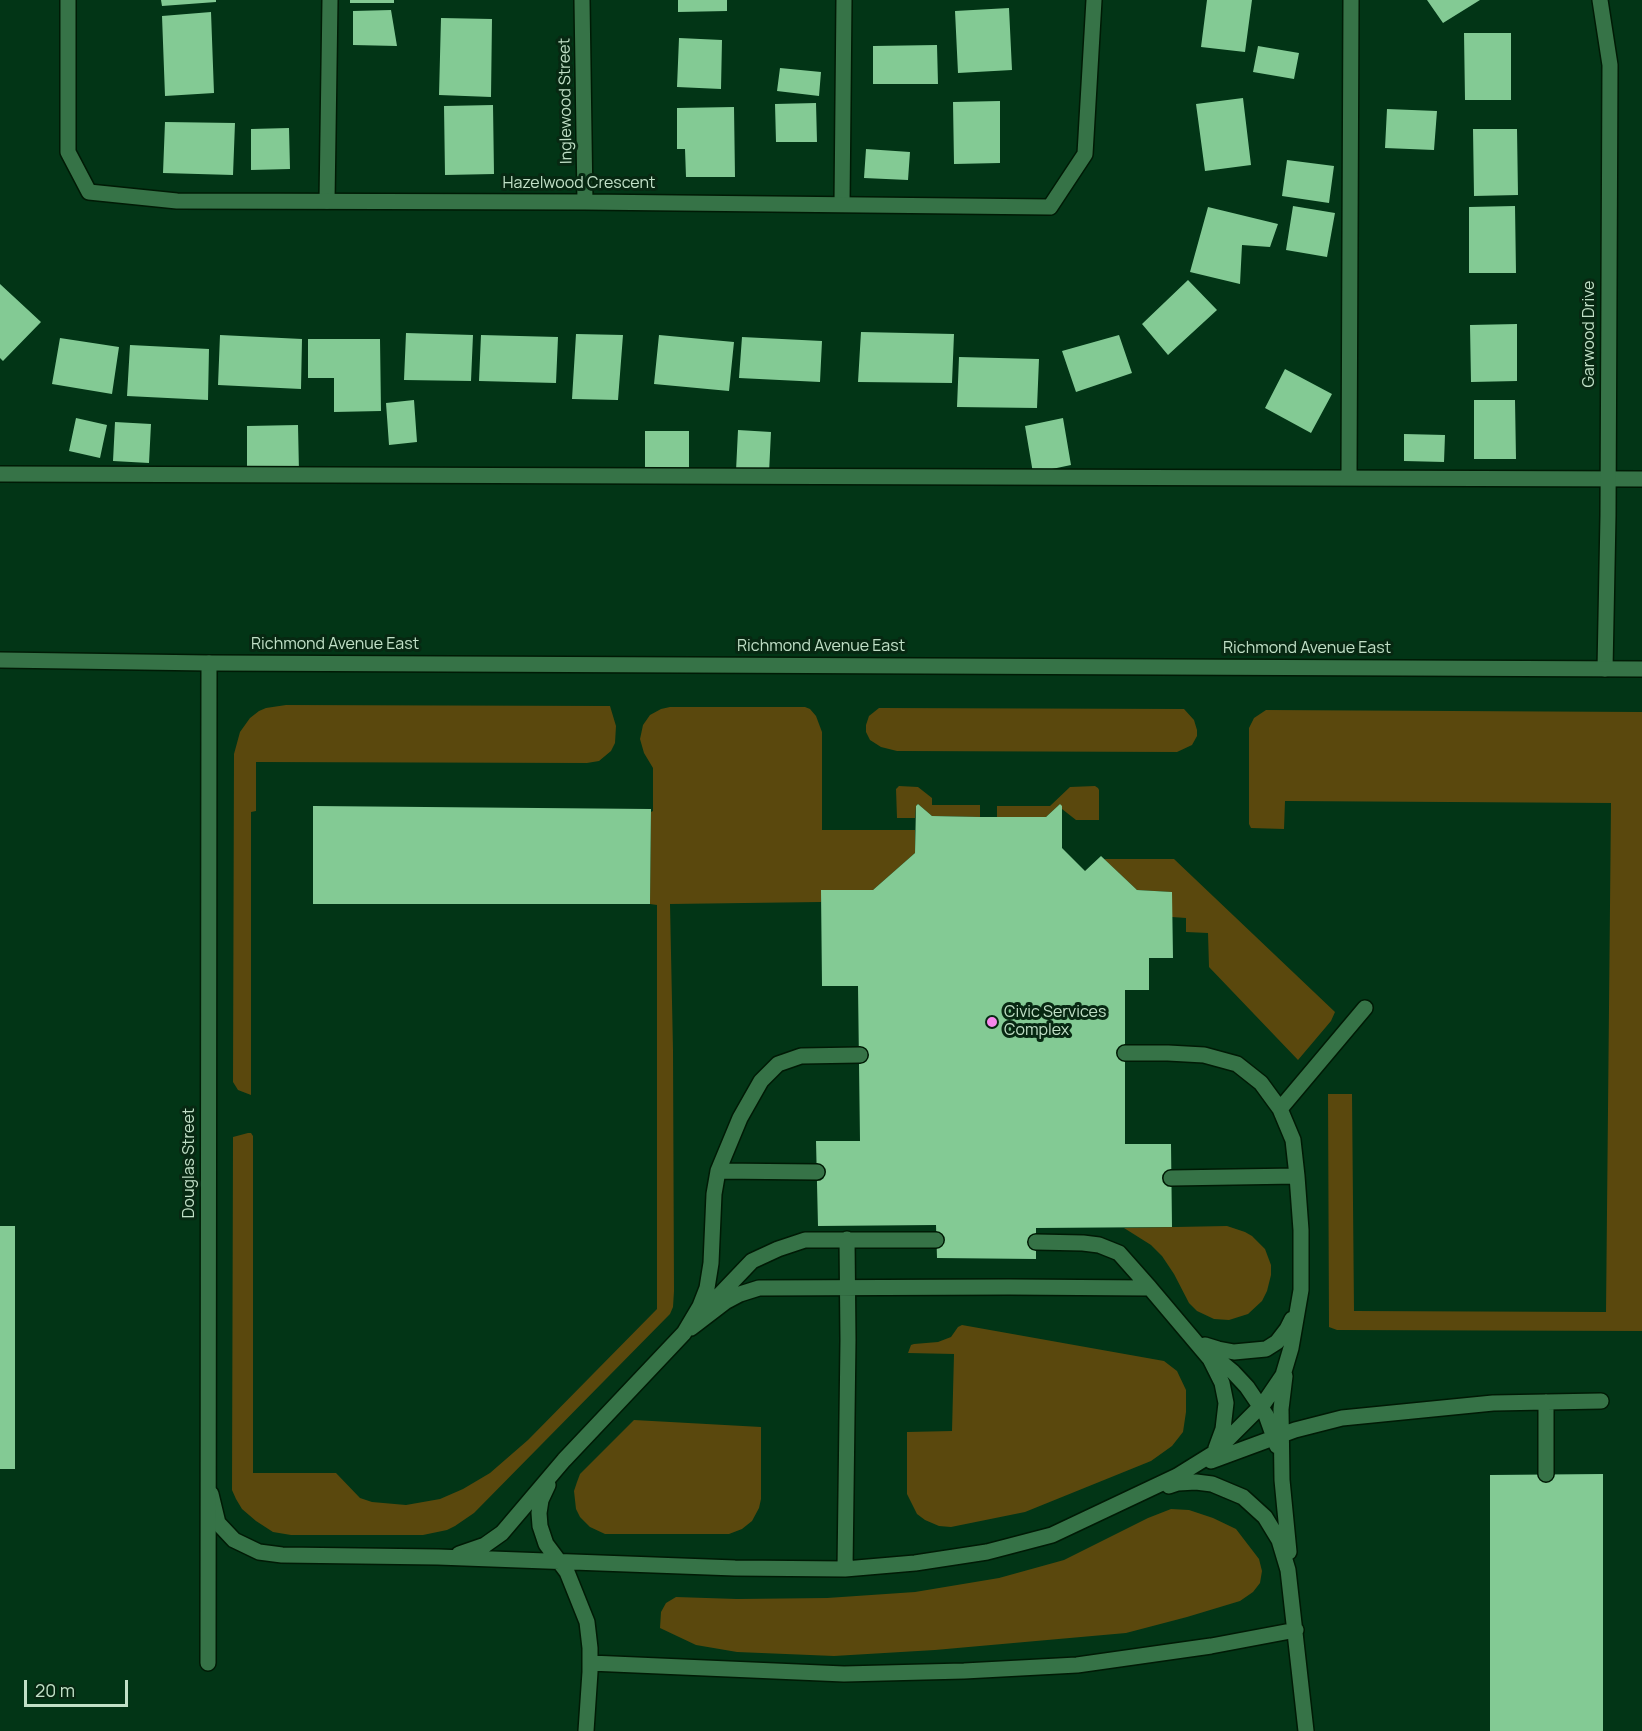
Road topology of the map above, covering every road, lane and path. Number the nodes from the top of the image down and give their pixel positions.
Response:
1 (68, 0) edge
2 (330, 0) edge
3 (582, 0) edge
4 (844, 0) edge
5 (1094, 0) edge
6 (1351, 0) edge
7 (1600, 0) edge
8 (327, 201) junction
9 (585, 202) junction
10 (842, 204) junction
11 (0, 474) edge
12 (1349, 478) junction
13 (1607, 479) junction
14 (1642, 479) edge
15 (0, 660) edge
16 (209, 663) junction
17 (1605, 669) junction
18 (1642, 669) edge
19 (1365, 1008) dead end
20 (1125, 1053) dead end
21 (860, 1055) dead end
22 (1280, 1109) junction
23 (718, 1171) junction
24 (817, 1172) dead end
25 (1297, 1176) junction
26 (1171, 1178) dead end
27 (847, 1239) junction
28 (936, 1240) dead end
29 (1036, 1242) dead end
30 (848, 1287) junction
31 (1150, 1288) junction
32 (1301, 1290) junction
33 (684, 1333) junction
34 (1187, 1334) junction
35 (1287, 1362) junction
36 (1601, 1401) dead end
37 (1546, 1402) junction
38 (1261, 1407) junction
39 (1278, 1436) junction
40 (1214, 1453) junction
41 (564, 1460) junction
42 (1189, 1469) junction
43 (1546, 1474) dead end
44 (208, 1483) junction
45 (1132, 1498) junction
46 (438, 1557) junction
47 (560, 1563) junction
48 (845, 1569) junction
49 (1296, 1630) junction
50 (1299, 1660) junction
51 (590, 1662) junction
52 (208, 1663) dead end
53 (586, 1731) edge
54 (1306, 1731) edge

1 - 8 street, Hazelwood Crescent
2 - 8 street
3 - 9 street, Inglewood Street
4 - 10 street
5 - 10 street, Hazelwood Crescent
6 - 12 street
7 - 13 street, Garwood Drive
8 - 9 street, Hazelwood Crescent
9 - 10 street, Hazelwood Crescent
11 - 12 street
12 - 13 street
13 - 14 street
13 - 17 street, Garwood Drive
15 - 16 street, Richmond Avenue East
16 - 17 street, Richmond Avenue East
16 - 44 street, Douglas Street
17 - 18 street, Richmond Avenue East
19 - 22 street
20 - 22 street
21 - 23 street
22 - 25 street
23 - 24 street
23 - 33 street
25 - 26 street
25 - 32 street
27 - 28 street
27 - 30 street
27 - 33 street
29 - 31 street
30 - 31 street
30 - 33 street
30 - 48 street
31 - 34 street
32 - 34 street
32 - 35 street
33 - 41 street
34 - 38 street
34 - 40 street
35 - 38 street
35 - 39 street
36 - 37 street
37 - 39 street
37 - 43 street
38 - 39 street
38 - 40 street
39 - 42 street
39 - 50 street
40 - 42 street
41 - 46 street
41 - 47 street
42 - 45 street
44 - 46 street
44 - 52 street, Douglas Street
45 - 48 street
45 - 49 street
46 - 47 street
47 - 48 street
47 - 51 street
49 - 50 street
49 - 51 street
50 - 54 street
51 - 53 street

